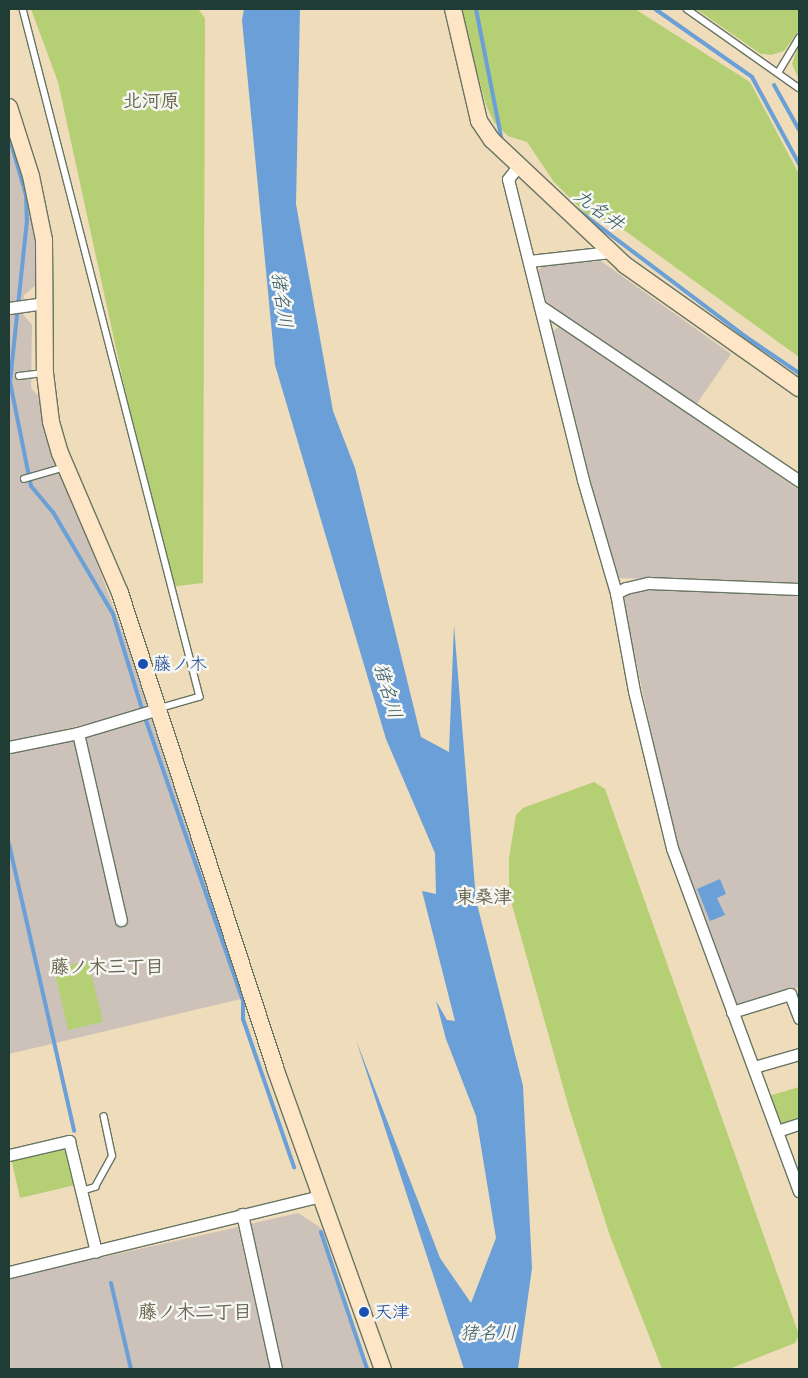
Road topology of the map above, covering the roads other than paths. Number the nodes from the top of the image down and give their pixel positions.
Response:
1 (23, 9) edge
2 (453, 9) edge
3 (687, 9) edge
4 (799, 38) edge
5 (778, 73) junction
6 (799, 88) edge
7 (9, 107) edge
8 (519, 165) junction
9 (611, 252) junction
10 (529, 262) junction
11 (43, 303) junction
12 (540, 306) junction
13 (9, 308) edge
14 (44, 373) junction
15 (19, 376) dead end
16 (799, 388) edge
17 (66, 467) junction
18 (24, 479) dead end
19 (799, 481) edge
20 (799, 589) edge
21 (616, 593) junction
22 (158, 709) junction
23 (78, 733) junction
24 (9, 747) edge
25 (121, 920) dead end
26 (732, 1012) junction
27 (799, 1018) edge
28 (799, 1054) edge
29 (754, 1068) junction
30 (104, 1117) dead end
31 (799, 1124) edge
32 (776, 1131) junction
33 (9, 1155) edge
34 (799, 1191) edge
35 (82, 1192) junction
36 (320, 1196) junction
37 (242, 1214) junction
38 (96, 1252) junction
39 (9, 1272) edge
40 (276, 1369) edge
41 (383, 1369) edge

1 - 22 lane
2 - 8 street
3 - 5 lane
4 - 5 lane
5 - 6 lane
7 - 11 street
8 - 9 street
8 - 10 street
9 - 10 street
9 - 16 street
10 - 12 street
11 - 13 street
11 - 14 street
12 - 19 street
12 - 21 street
14 - 15 lane
14 - 17 street
17 - 18 lane
17 - 22 street
20 - 21 street
21 - 26 street
22 - 23 street
22 - 36 street
23 - 24 street
23 - 25 street
26 - 27 street
26 - 29 street
28 - 29 street
29 - 32 street
30 - 35 lane
31 - 32 street
32 - 34 street
33 - 35 street
35 - 38 street
36 - 37 street
36 - 41 street
37 - 38 street
37 - 40 street
38 - 39 street

